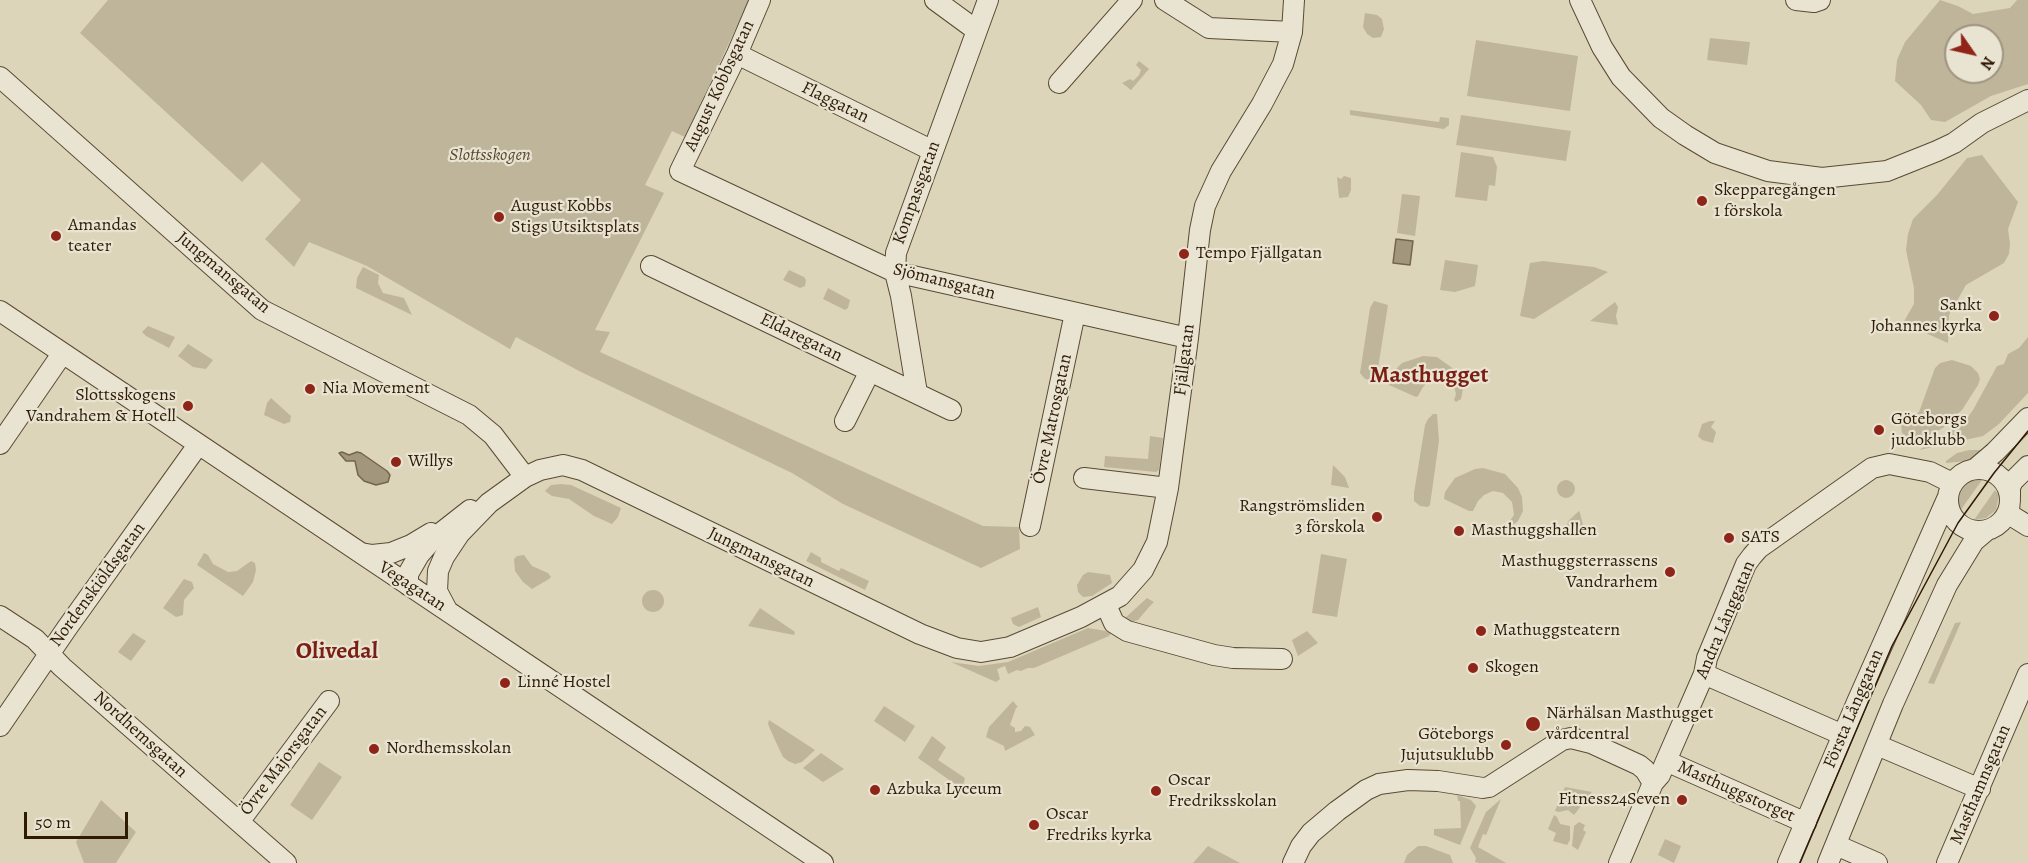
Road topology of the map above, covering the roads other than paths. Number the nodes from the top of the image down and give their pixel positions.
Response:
1 (759, 0) edge
2 (935, 0) edge
3 (988, 0) edge
4 (1132, 0) edge
5 (1166, 0) edge
6 (1294, 0) edge
7 (1580, 0) edge
8 (1796, 0) edge
9 (1820, 0) edge
10 (976, 30) junction
11 (1292, 32) junction
12 (737, 54) junction
13 (0, 77) edge
14 (1059, 83) dead end
15 (2028, 100) edge
16 (933, 151) junction
17 (680, 171) joint
18 (651, 266) dead end
19 (895, 272) junction
20 (0, 311) edge
21 (1075, 313) junction
22 (1188, 338) junction
23 (62, 354) junction
24 (870, 371) junction
25 (917, 393) junction
26 (951, 410) dead end
27 (2028, 418) edge
28 (845, 421) dead end
29 (0, 444) edge
30 (198, 445) junction
31 (2028, 466) edge
32 (1975, 469) junction
33 (525, 477) junction
34 (1084, 478) dead end
35 (1168, 488) junction
36 (1950, 491) junction
37 (2008, 505) junction
38 (1030, 526) dead end
39 (2028, 526) edge
40 (1987, 530) junction
41 (438, 543) junction
42 (360, 553) junction
43 (405, 581) junction
44 (1106, 605) junction
45 (447, 609) junction
46 (0, 616) edge
47 (1000, 650) joint
48 (50, 653) junction
49 (1282, 659) dead end
50 (1704, 674) junction
51 (2028, 674) edge
52 (329, 701) dead end
53 (0, 726) edge
54 (1843, 735) junction
55 (1877, 745) junction
56 (1666, 761) junction
57 (1653, 783) junction
58 (1980, 789) junction
59 (238, 822) junction
60 (1806, 822) junction
61 (1832, 854) edge
62 (286, 863) edge
63 (823, 863) edge
64 (1293, 863) edge
65 (1619, 863) edge
66 (1788, 863) edge
67 (1877, 863) edge
68 (1947, 863) edge

1 - 12 street, August Kobbsgatan
2 - 10 street
3 - 10 street, Kompassgatan
4 - 14 street
5 - 11 street
6 - 11 street, Fjällgatan
7 - 15 street
8 - 9 street
10 - 16 street, Kompassgatan
11 - 22 street, Fjällgatan
12 - 16 street, Flaggatan
12 - 17 street, August Kobbsgatan
13 - 33 street, Jungmansgatan
16 - 19 street, Kompassgatan
17 - 19 street, Sjömansgatan
18 - 24 street, Eldaregatan
19 - 21 street, Sjömansgatan
19 - 25 street, Kompassgatan
20 - 23 street, Vegagatan
21 - 22 street, Sjömansgatan
21 - 38 street, Övre Matrosgatan
22 - 35 street, Fjällgatan
23 - 29 street
23 - 30 street, Vegagatan
24 - 25 street, Eldaregatan
24 - 28 street
25 - 26 street, Eldaregatan
27 - 32 street
30 - 42 street, Vegagatan
30 - 48 street, Nordenskiöldsgatan
31 - 37 street
32 - 36 street
32 - 37 street
33 - 41 street, Jungmansgatan
33 - 47 street, Jungmansgatan
34 - 35 street
35 - 44 street, Fjällgatan
36 - 40 street
36 - 50 street, Andra Långgatan
36 - 54 street, Första Långgatan
37 - 39 street
37 - 40 street
40 - 55 street, Första Långgatan
41 - 42 street
41 - 43 street
41 - 45 street
42 - 43 street, Vegagatan
43 - 45 street, Vegagatan
44 - 47 street, Fjällgatan
44 - 49 street
45 - 63 street, Vegagatan
46 - 48 street, Nordhemsgatan
48 - 53 street, Nordenskiöldsgatan
48 - 59 street, Nordhemsgatan
50 - 54 street
50 - 56 street, Andra Långgatan
51 - 58 street, Masthamnsgatan
52 - 59 street, Övre Majorsgatan
54 - 60 street, Första Långgatan
55 - 58 street
55 - 61 street, Första Långgatan
56 - 57 street, Andra Långgatan
56 - 60 street, Masthuggstorget
57 - 64 street
57 - 65 street, Andra Långgatan
58 - 68 street, Masthamnsgatan
59 - 62 street, Nordhemsgatan
60 - 66 street, Första Långgatan
61 - 67 street

